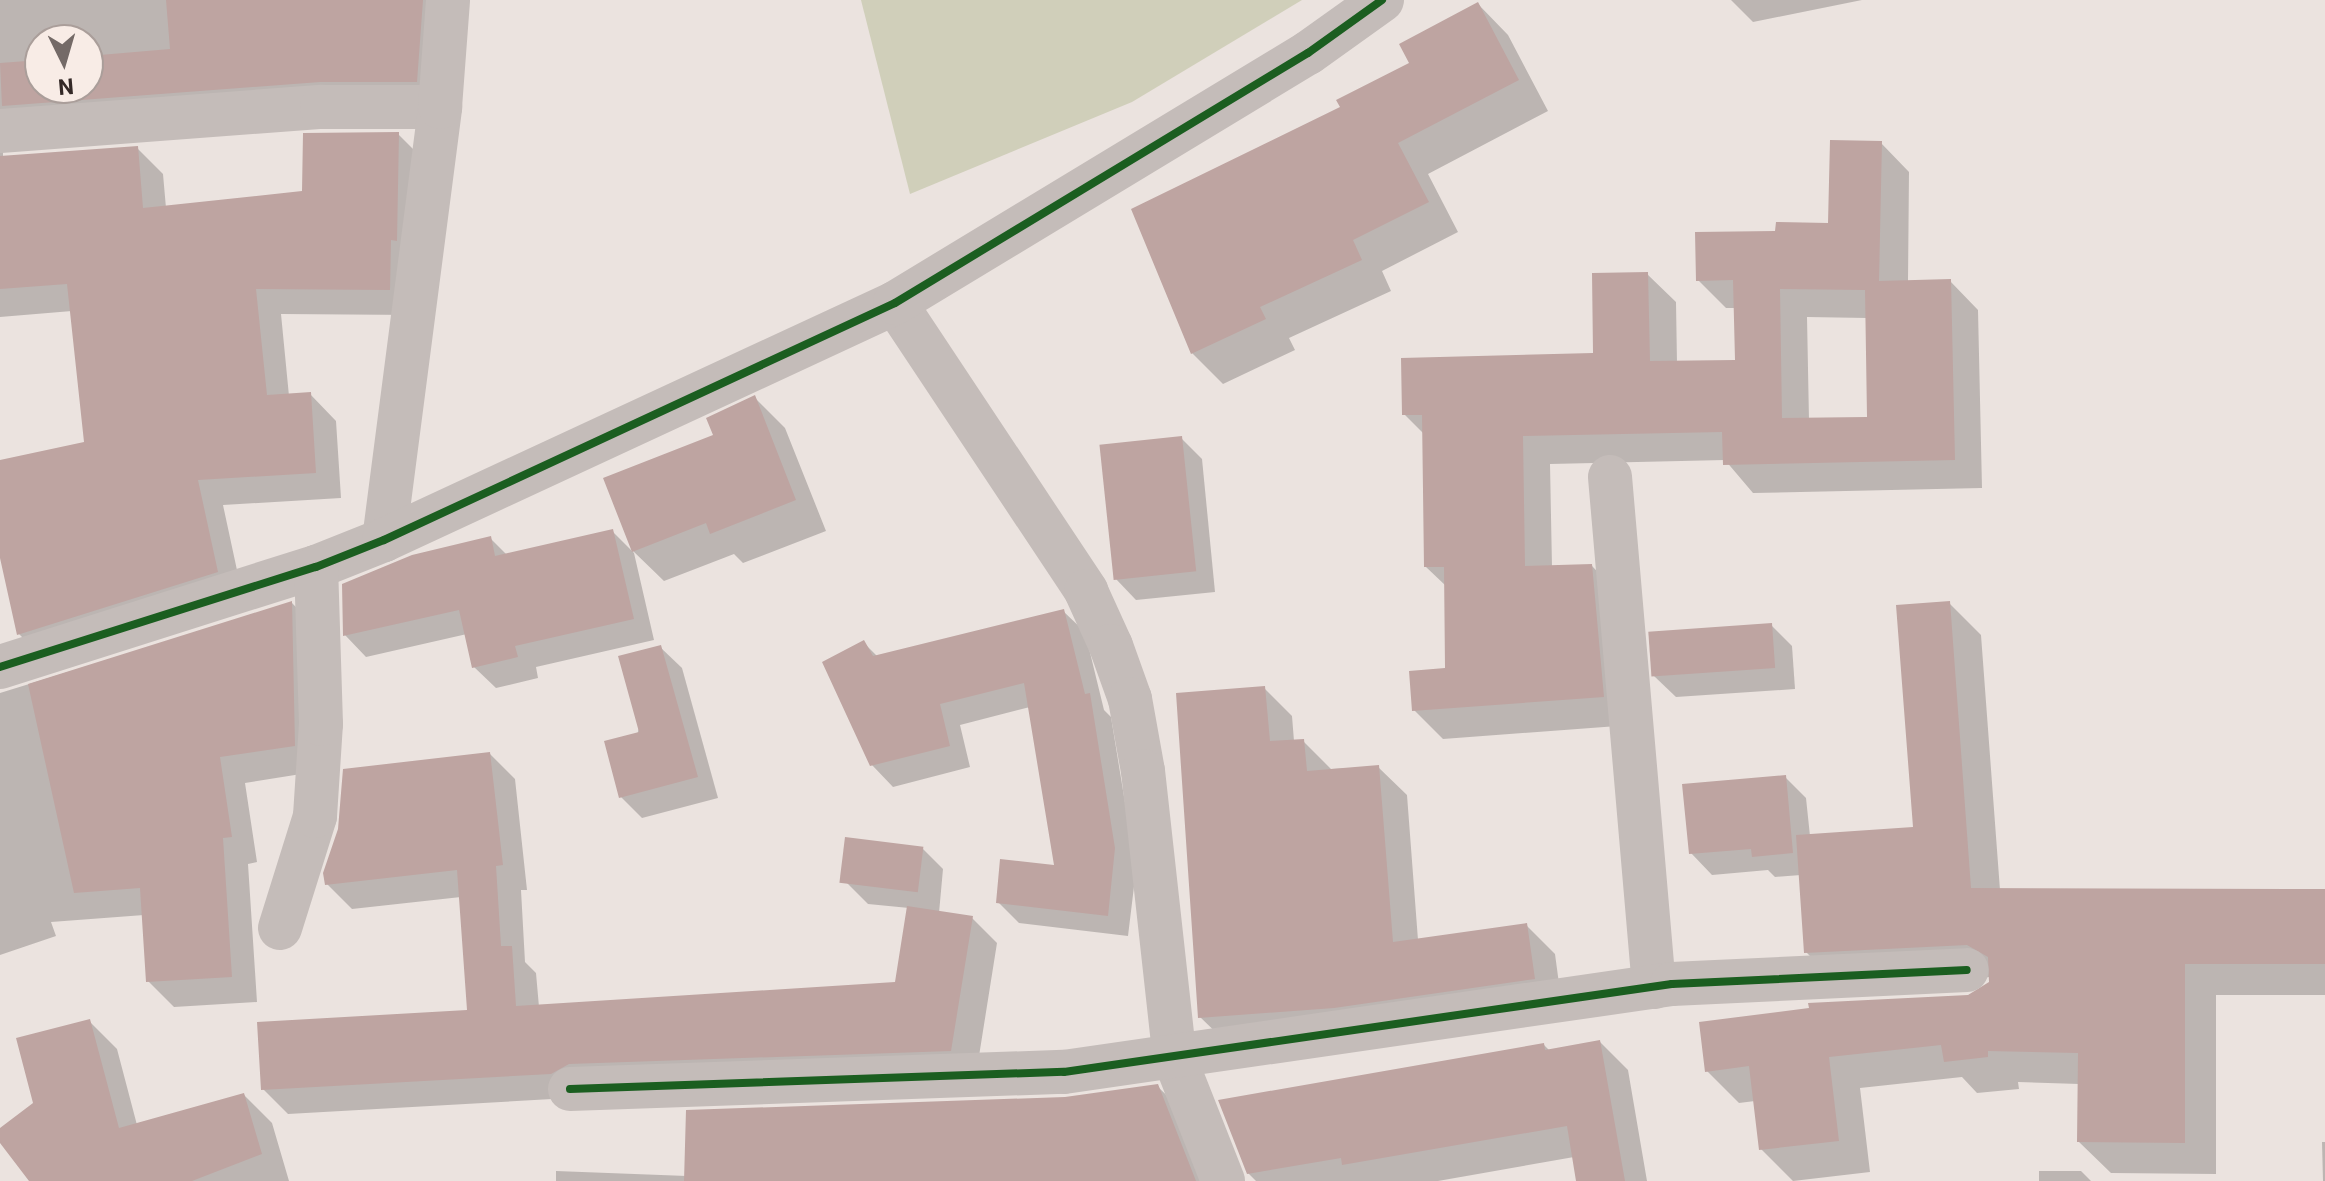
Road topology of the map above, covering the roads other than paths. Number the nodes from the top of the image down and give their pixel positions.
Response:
1 (448, 0) edge
2 (1382, 0) edge
3 (440, 107) junction
4 (0, 131) edge
5 (895, 303) junction
6 (1610, 477) dead end
7 (384, 540) junction
8 (316, 567) junction
9 (0, 667) edge
10 (280, 928) dead end
11 (1967, 970) dead end
12 (1654, 987) junction
13 (1175, 1059) junction
14 (570, 1089) dead end
15 (1223, 1181) edge

1 - 3 street
2 - 5 street
3 - 4 street
3 - 7 street
5 - 7 street
5 - 13 street
6 - 12 street
7 - 8 street
8 - 9 street
8 - 10 street
11 - 12 street
12 - 13 street
13 - 14 street
13 - 15 street

